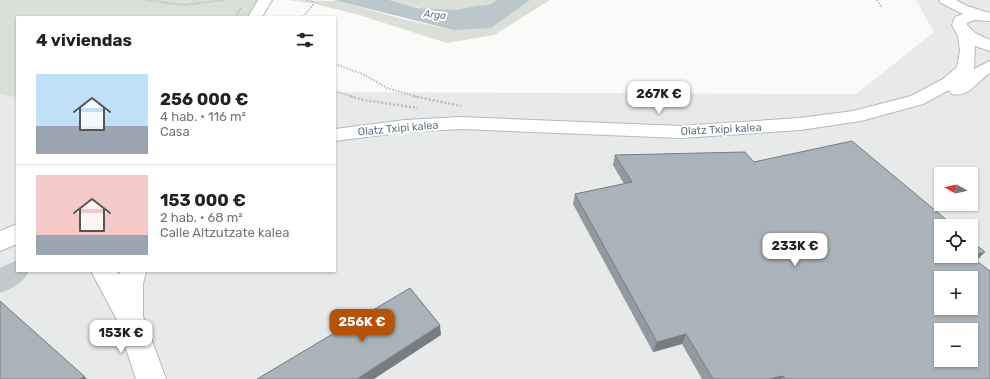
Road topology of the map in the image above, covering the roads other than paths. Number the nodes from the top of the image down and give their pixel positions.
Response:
1 (939, 0) edge
2 (946, 0) edge
3 (986, 16) edge
4 (962, 29) junction
5 (990, 46) edge
6 (990, 66) edge
7 (336, 135) edge
8 (336, 141) edge
9 (16, 234) edge
10 (0, 242) edge
11 (16, 244) edge
12 (0, 250) edge
13 (16, 271) edge
14 (105, 272) edge
15 (133, 272) edge
16 (0, 282) edge
17 (129, 316) junction
18 (151, 379) edge

1 - 4 street
2 - 3 street
3 - 4 street
4 - 5 street
4 - 7 street, Olatz Txipi kalea
6 - 8 street, Olatz Txipi kalea
9 - 10 street
11 - 12 street
13 - 16 street
14 - 17 street
15 - 17 street
17 - 18 street

